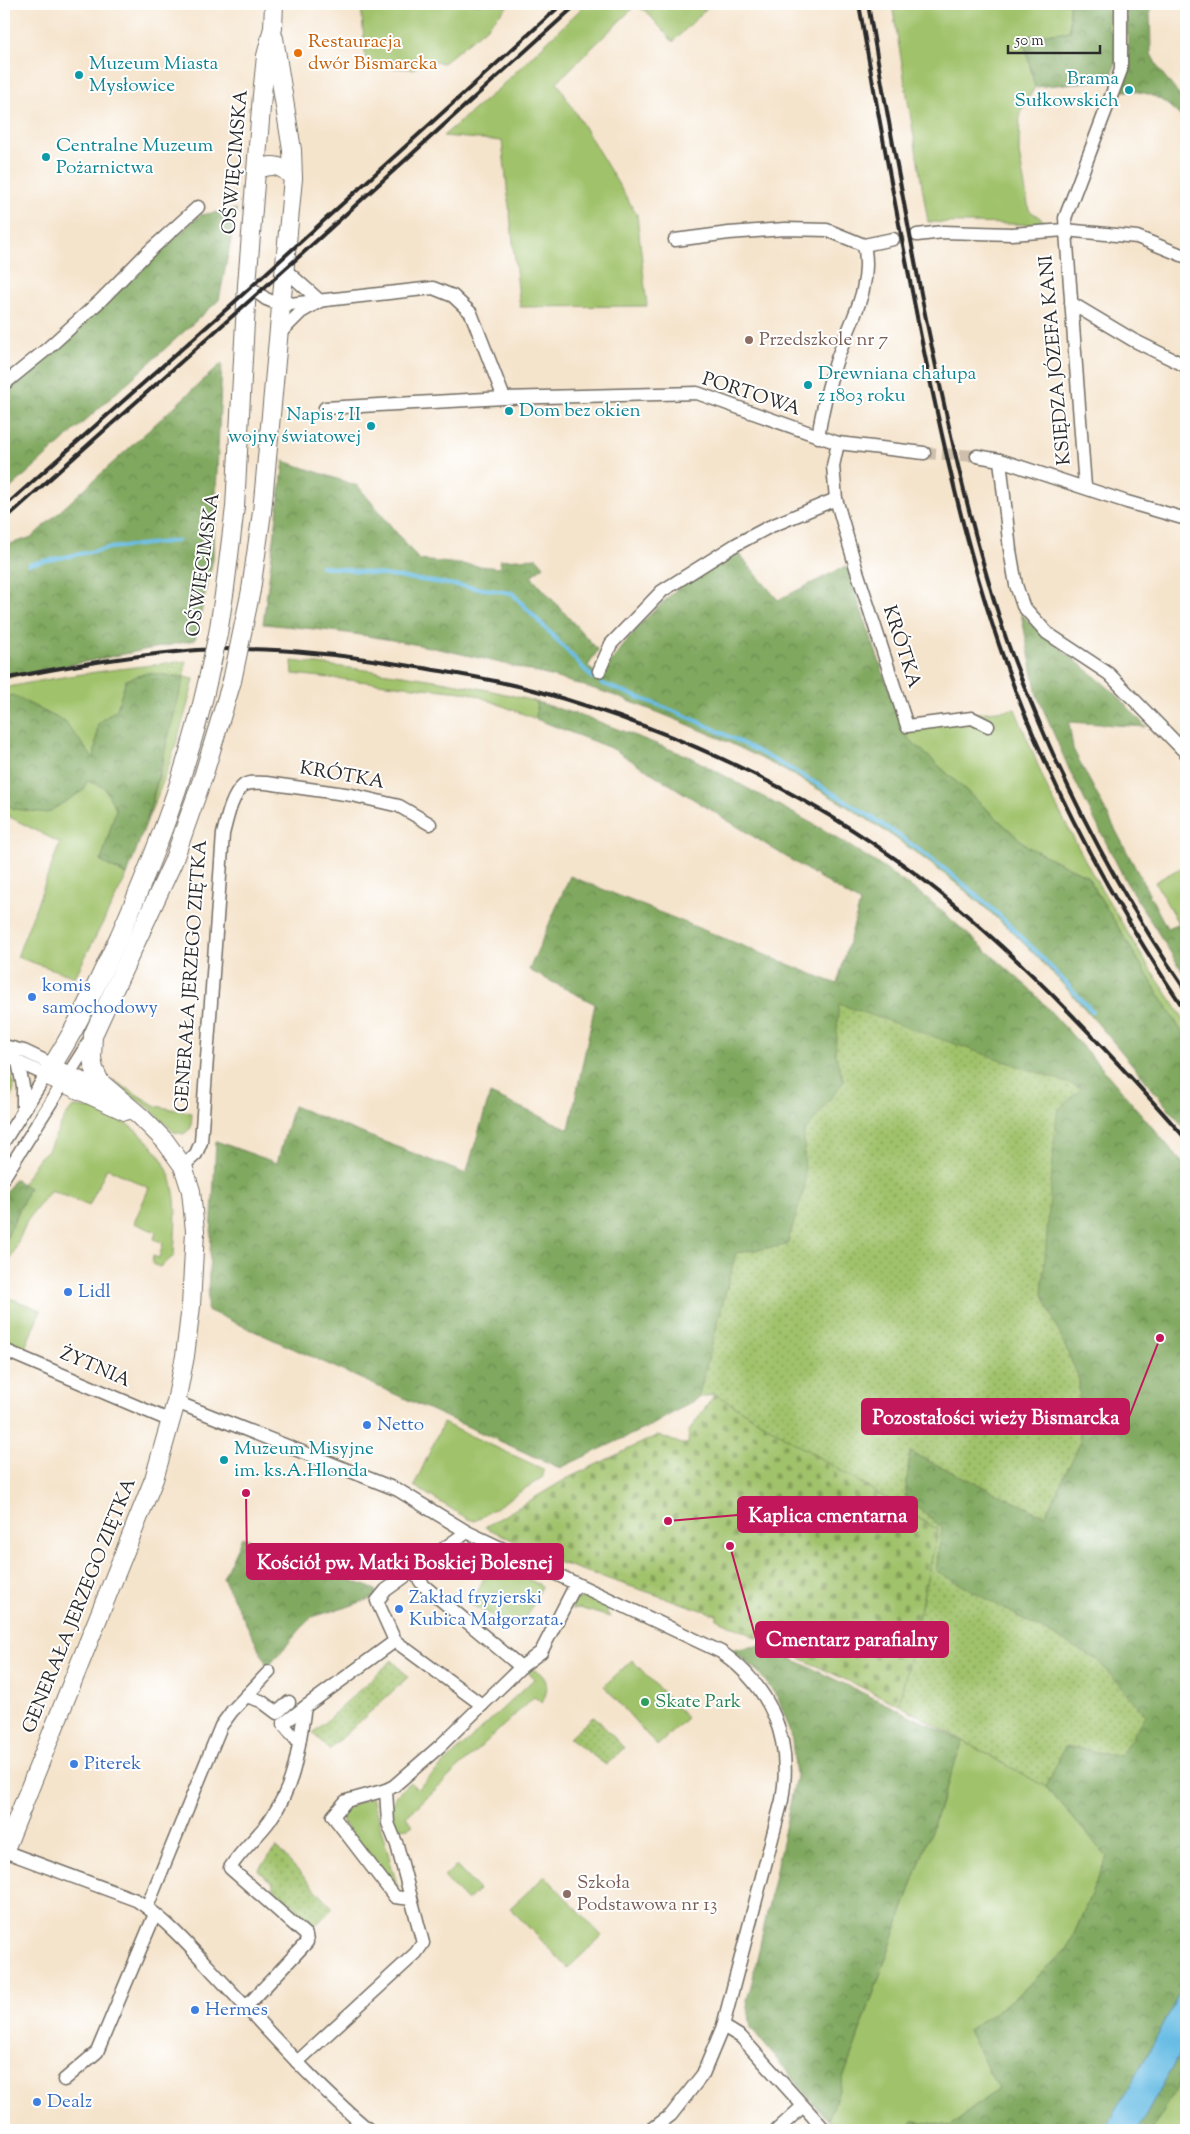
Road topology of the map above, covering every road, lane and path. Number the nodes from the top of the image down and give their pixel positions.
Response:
1 (274, 4) edge
2 (1121, 4) edge
3 (273, 28) junction
4 (257, 170) junction
5 (293, 178) junction
6 (198, 207) dead end
7 (1065, 230) junction
8 (916, 235) tunnel mouth
9 (893, 239) tunnel mouth
10 (675, 240) dead end
11 (864, 245) junction
12 (1184, 256) dead end
13 (284, 271) junction
14 (247, 285) junction
15 (320, 301) junction
16 (1071, 303) junction
17 (281, 305) junction
18 (278, 335) junction
19 (1186, 366) edge
20 (4, 384) edge
21 (504, 398) junction
22 (324, 408) dead end
23 (818, 437) junction
24 (838, 443) junction
25 (924, 453) tunnel mouth
26 (977, 456) tunnel mouth
27 (1000, 460) junction
28 (1085, 487) junction
29 (836, 499) junction
30 (1186, 519) edge
31 (599, 671) dead end
32 (988, 726) dead end
33 (1186, 753) edge
34 (243, 786) joint
35 (430, 824) dead end
36 (93, 1035) junction
37 (4, 1046) edge
38 (4, 1051) edge
39 (18, 1062) junction
40 (49, 1070) junction
41 (66, 1078) junction
42 (100, 1082) junction
43 (23, 1112) junction
44 (140, 1116) junction
45 (4, 1141) edge
46 (183, 1166) junction
47 (4, 1176) edge
48 (4, 1350) edge
49 (176, 1402) junction
50 (171, 1421) junction
51 (466, 1532) junction
52 (414, 1572) junction
53 (576, 1584) junction
54 (395, 1641) junction
55 (521, 1667) junction
56 (269, 1672) dead end
57 (246, 1696) junction
58 (289, 1702) dead end
59 (482, 1705) junction
60 (305, 1707) junction
61 (300, 1743) junction
62 (386, 1790) junction
63 (4, 1851) edge
64 (411, 1899) junction
65 (151, 1911) junction
66 (246, 2007) junction
67 (724, 2026) junction
68 (297, 2062) junction
69 (64, 2080) dead end
70 (803, 2106) junction
71 (369, 2130) edge
72 (650, 2130) edge
73 (777, 2130) edge
74 (825, 2130) edge

1 - 3 main road, OŚWIĘCIMSKA
2 - 7 street, KSIĘDZA JÓZEFA KANI
3 - 4 main road, OŚWIĘCIMSKA
3 - 5 main road, OŚWIĘCIMSKA
4 - 5 main road
4 - 14 main road, OŚWIĘCIMSKA
5 - 13 main road, OŚWIĘCIMSKA
6 - 20 street
7 - 8 street
7 - 12 street
7 - 16 street, KSIĘDZA JÓZEFA KANI
9 - 11 street
10 - 11 street
11 - 23 street
13 - 15 street
13 - 17 main road, OŚWIĘCIMSKA
14 - 17 street
14 - 40 main road, OŚWIĘCIMSKA, bridge
15 - 17 street
15 - 18 street
15 - 21 street
16 - 19 street
16 - 28 street, KSIĘDZA JÓZEFA KANI
17 - 18 main road, OŚWIĘCIMSKA
18 - 36 main road, OŚWIĘCIMSKA, bridge
21 - 22 street, PORTOWA
21 - 23 street, PORTOWA
23 - 24 street, PORTOWA
24 - 25 street, PORTOWA
24 - 29 street
26 - 27 street
27 - 28 street
27 - 33 street
28 - 30 street
29 - 31 street
29 - 32 street, KRÓTKA
34 - 35 street, KRÓTKA
34 - 46 street, GENERAŁA JERZEGO ZIĘTKA
36 - 41 street, OŚWIĘCIMSKA
36 - 42 main road, OŚWIĘCIMSKA
37 - 40 street
38 - 39 street
39 - 40 street
39 - 43 street
40 - 41 main road
40 - 43 street, OŚWIĘCIMSKA
41 - 42 street
41 - 44 main road
41 - 47 street, OŚWIĘCIMSKA
42 - 44 main road
43 - 45 street, OŚWIĘCIMSKA
44 - 46 main road, GENERAŁA JERZEGO ZIĘTKA
46 - 49 main road, GENERAŁA JERZEGO ZIĘTKA
48 - 50 street, ŻYTNIA
49 - 50 main road, GENERAŁA JERZEGO ZIĘTKA
49 - 51 street
50 - 63 main road, GENERAŁA JERZEGO ZIĘTKA
51 - 52 street
51 - 53 street
52 - 54 street
52 - 55 street
53 - 55 street
53 - 67 street
54 - 59 street
54 - 60 street
55 - 59 street
56 - 57 street
57 - 58 street
57 - 65 street
59 - 62 street
60 - 61 street
60 - 61 street
61 - 66 street
62 - 64 street
62 - 64 street
63 - 65 street
64 - 68 street
65 - 66 street
65 - 69 street
66 - 68 street
67 - 70 street
67 - 72 street
68 - 71 street
70 - 73 street
70 - 74 street

